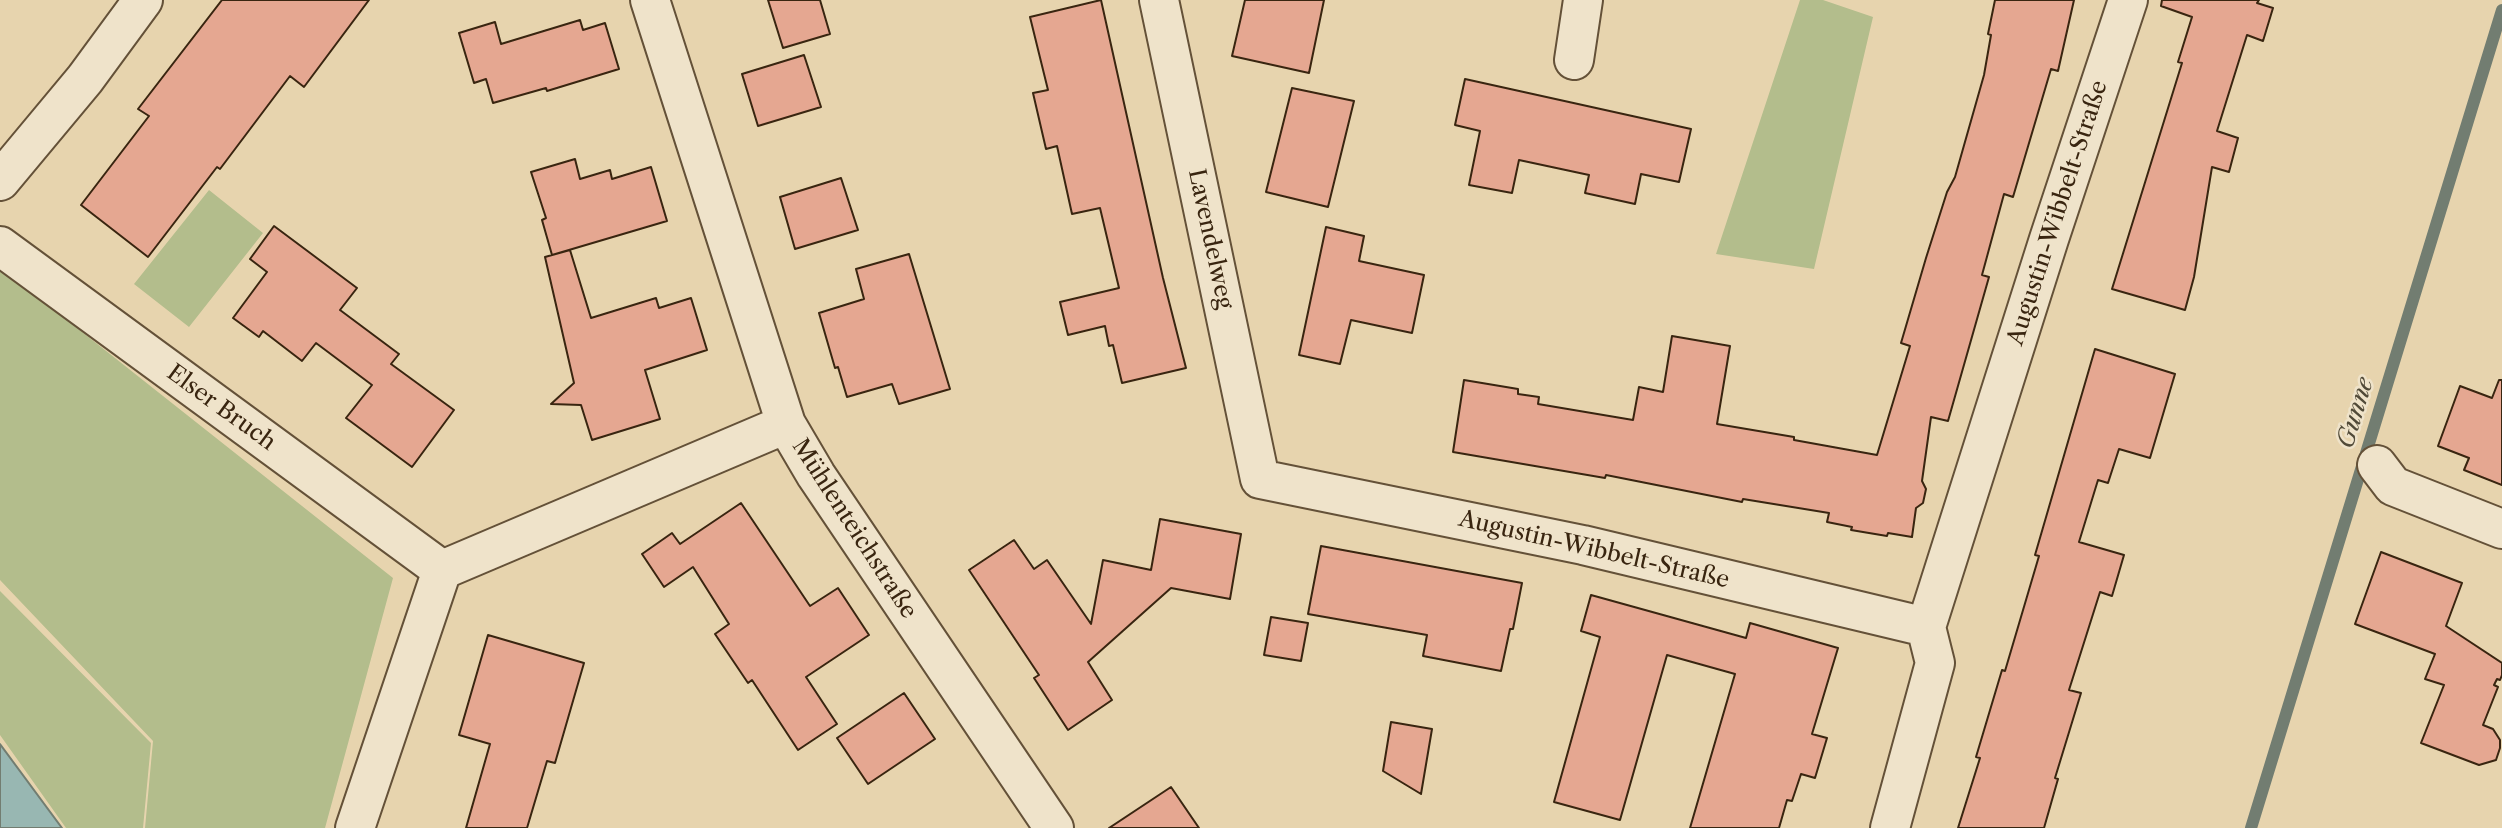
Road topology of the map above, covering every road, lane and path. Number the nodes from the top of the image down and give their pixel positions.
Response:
1 (143, 0) edge
2 (650, 0) edge
3 (1159, 0) edge
4 (1583, 0) edge
5 (2128, 0) edge
6 (1574, 60) dead end
7 (0, 181) edge
8 (0, 246) edge
9 (786, 424) junction
10 (2377, 465) dead end
11 (1260, 479) joint
12 (2502, 529) edge
13 (442, 570) junction
14 (1926, 627) junction
15 (355, 828) edge
16 (1054, 828) edge
17 (1890, 828) edge

1 - 7 street
2 - 9 street, Mühlenteichstraße
3 - 11 street, Lavendelweg
4 - 6 street
5 - 14 street, Augustin-Wibbelt-Straße
8 - 13 street, Elser Bruch
9 - 13 street
9 - 16 street, Mühlenteichstraße
10 - 12 street
11 - 14 street, Augustin-Wibbelt-Straße
13 - 15 street
14 - 17 street

